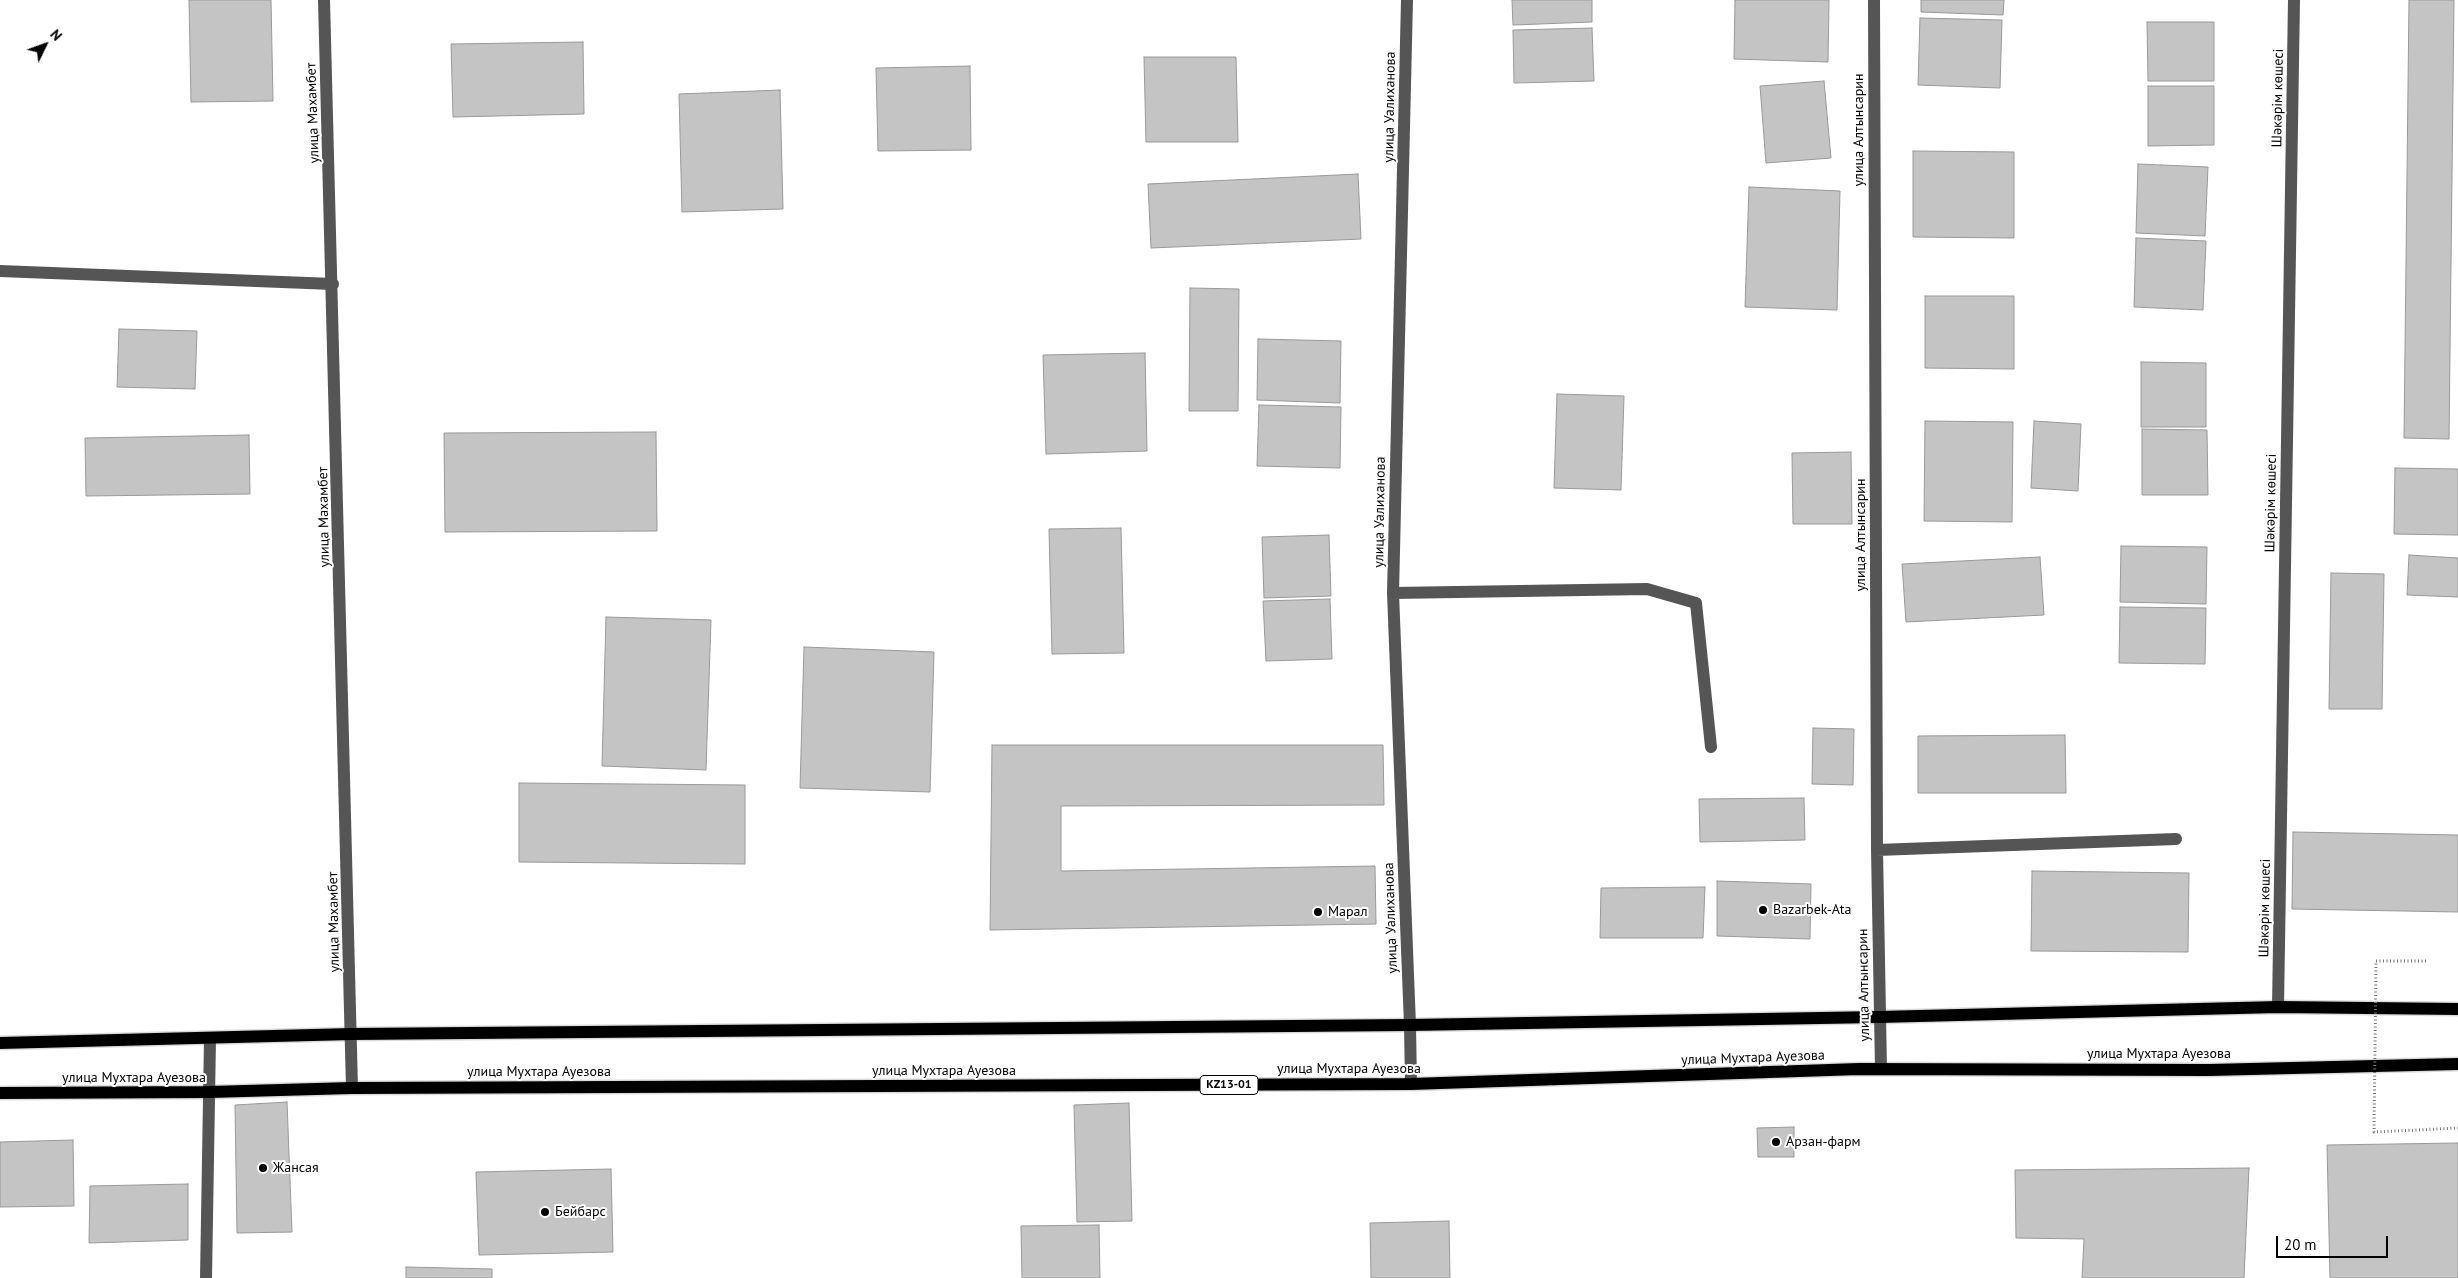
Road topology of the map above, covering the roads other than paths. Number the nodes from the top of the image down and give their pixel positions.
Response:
1 (324, 0) edge
2 (1407, 0) edge
3 (1874, 0) edge
4 (2294, 0) edge
5 (0, 271) edge
6 (333, 284) junction
7 (1393, 593) junction
8 (1711, 747) dead end
9 (2176, 839) dead end
10 (1877, 850) junction
11 (2278, 1007) junction
12 (2458, 1009) edge
13 (1879, 1017) junction
14 (1410, 1025) junction
15 (352, 1034) junction
16 (210, 1039) junction
17 (0, 1043) edge
18 (2458, 1064) edge
19 (1882, 1070) junction
20 (1411, 1084) junction
21 (352, 1088) junction
22 (209, 1092) junction
23 (0, 1094) edge
24 (206, 1278) edge

1 - 6 street, улица Махамбет
2 - 7 street, улица Уалиханова
3 - 10 street, улица Алтынсарин
4 - 11 street, Шәкәрім көшесі
5 - 6 street
6 - 15 street, улица Махамбет
7 - 8 street
7 - 14 street, улица Уалиханова
9 - 10 street
10 - 13 street, улица Алтынсарин
11 - 12 main road
11 - 13 main road
13 - 14 main road
13 - 19 street, улица Алтынсарин
14 - 15 main road
14 - 20 street, улица Уалиханова
15 - 16 main road
15 - 21 street, улица Махамбет
16 - 17 main road
16 - 22 street
18 - 19 main road, улица Мухтара Ауезова / KZ13-01
19 - 20 main road, улица Мухтара Ауезова / KZ13-01
20 - 21 main road, улица Мухтара Ауезова / KZ13-01
21 - 22 main road, улица Мухтара Ауезова / KZ13-01
22 - 23 main road, улица Мухтара Ауезова / KZ13-01
22 - 24 street

